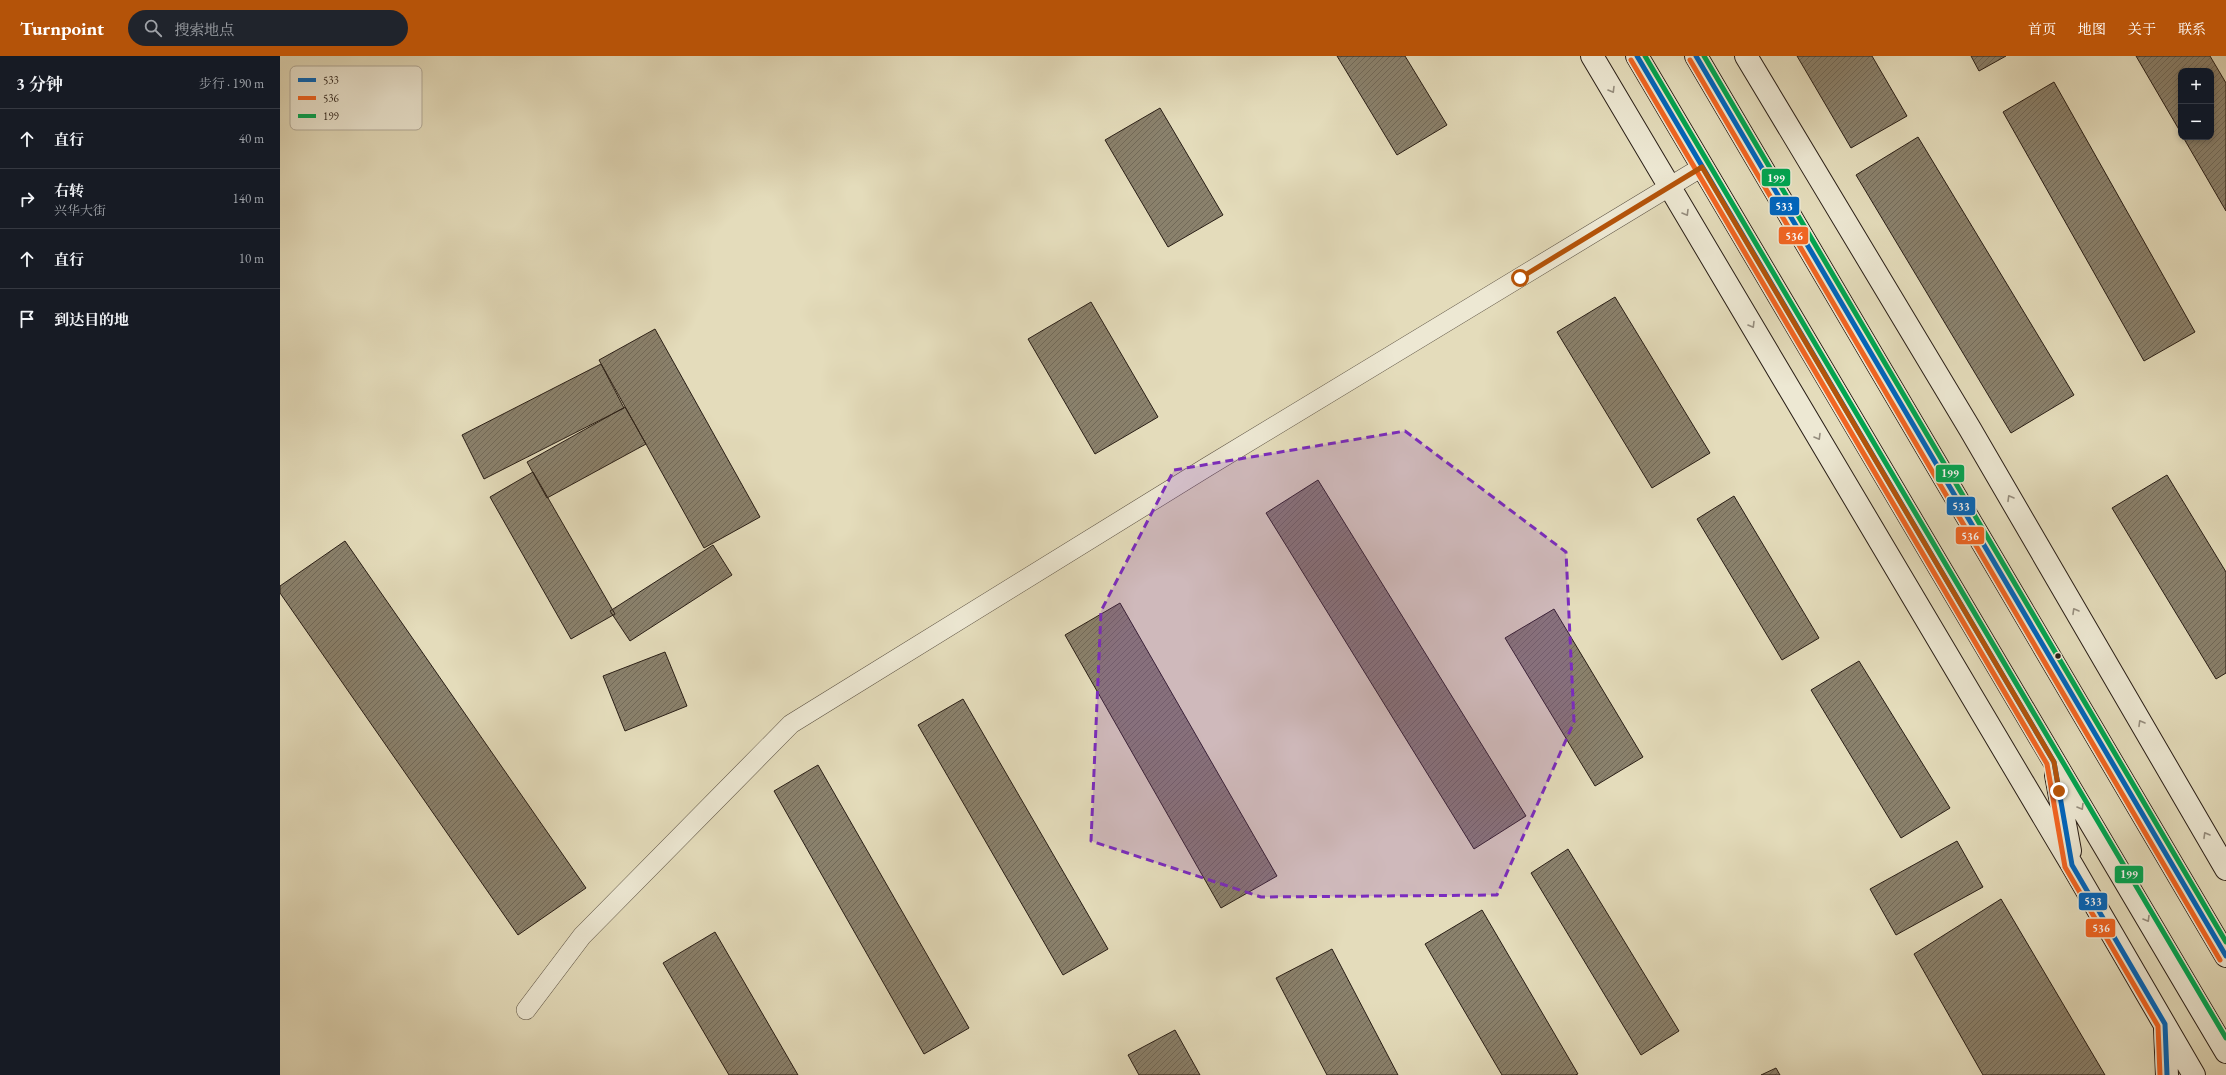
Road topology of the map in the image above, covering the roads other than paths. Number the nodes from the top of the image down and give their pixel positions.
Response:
1 (1592, 56) edge
2 (1637, 56) edge
3 (1696, 56) edge
4 (1746, 56) edge
5 (1702, 167) junction
6 (1670, 187) junction
7 (2054, 762) junction
8 (2072, 865) junction
9 (2226, 869) edge
10 (2226, 956) edge
11 (526, 1010) dead end
12 (2165, 1024) junction
13 (2226, 1052) edge
14 (2167, 1075) edge
15 (2194, 1075) edge

1 -> 6 street
2 - 5 street
3 - 10 street
9 -> 4 street
5 - 6 lane
5 - 7 street
6 -> 8 street
6 - 11 lane
7 - 8 street
7 -> 13 street
8 - 12 street
12 - 14 street
12 - 15 street

